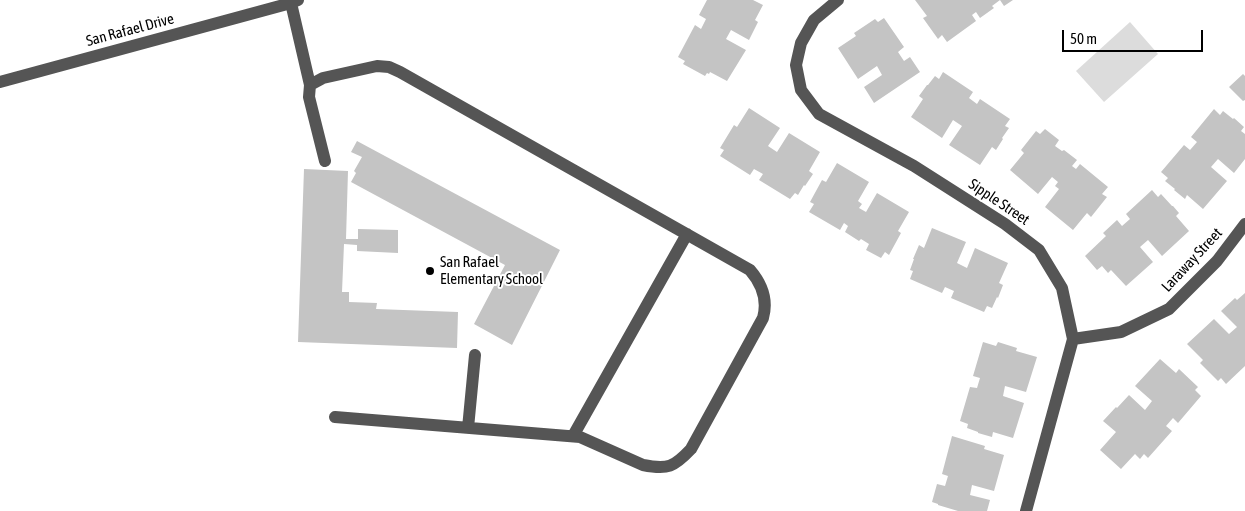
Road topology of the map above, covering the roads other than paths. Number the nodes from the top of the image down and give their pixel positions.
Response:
1 (838, 0) edge
2 (294, 2) edge
3 (0, 82) edge
4 (310, 85) junction
5 (325, 161) dead end
6 (1245, 224) edge
7 (687, 234) junction
8 (1073, 339) junction
9 (475, 355) dead end
10 (335, 417) dead end
11 (468, 428) junction
12 (573, 436) junction
13 (1026, 511) edge

1 - 8 street, Sipple Street
2 - 3 street, San Rafael Drive
2 - 4 street
4 - 5 street
4 - 7 street
6 - 8 street, Laraway Street
7 - 12 street
7 - 12 street
8 - 13 street, Sipple Street
9 - 11 street
10 - 11 street
11 - 12 street

